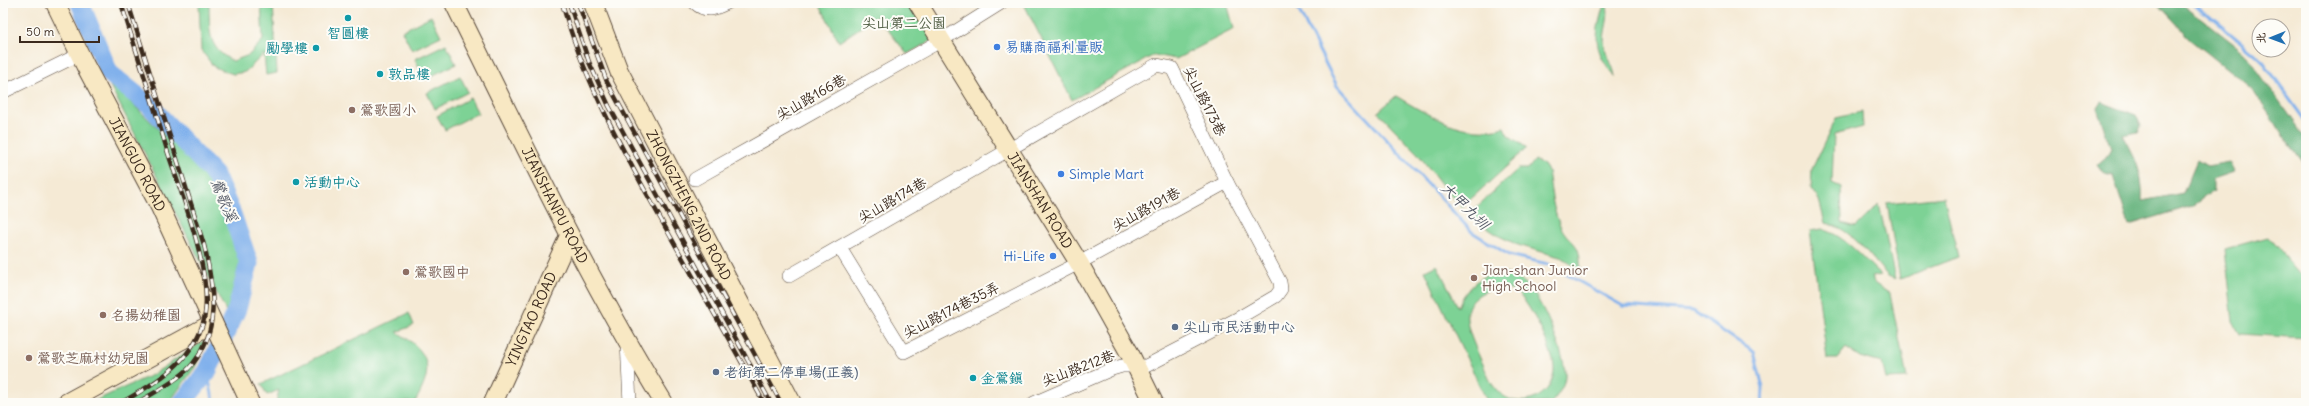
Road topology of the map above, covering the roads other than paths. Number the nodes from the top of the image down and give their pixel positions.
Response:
1 (55, 3) edge
2 (454, 3) edge
3 (593, 3) edge
4 (696, 3) edge
5 (727, 3) edge
6 (918, 3) edge
7 (1001, 3) edge
8 (942, 40) junction
9 (80, 54) junction
10 (3, 92) edge
11 (1010, 149) junction
12 (695, 179) dead end
13 (1227, 182) junction
14 (569, 236) junction
15 (840, 248) junction
16 (1079, 263) junction
17 (789, 276) dead end
18 (1280, 290) joint
19 (214, 326) junction
20 (627, 342) junction
21 (1135, 365) junction
22 (66, 403) edge
23 (250, 403) edge
24 (493, 403) edge
25 (630, 403) edge
26 (664, 403) edge
27 (792, 403) edge
28 (1034, 403) edge
29 (1154, 403) edge

1 - 9 street, JIANGUO ROAD
2 - 14 street, JIANSHANPU ROAD
3 - 27 street, ZHONGZHENG 2ND ROAD
4 - 5 street
6 - 8 street, JIANSHAN ROAD
7 - 8 street, 尖山路166巷
8 - 11 street, JIANSHAN ROAD
8 - 12 street, 尖山路166巷
9 - 10 street
9 - 19 street, JIANGUO ROAD
11 - 13 street, 尖山路173巷
11 - 15 street, 尖山路174巷
11 - 16 street, JIANSHAN ROAD
13 - 16 street, 尖山路191巷
13 - 18 street, 尖山路173巷
14 - 20 street, JIANSHANPU ROAD
14 - 24 street, YINGTAO ROAD
15 - 16 street, 尖山路174巷35弄
15 - 17 street, 尖山路174巷
16 - 21 street, JIANSHAN ROAD
18 - 21 street, 尖山路212巷
19 - 22 street
19 - 23 street, JIANGUO ROAD
20 - 25 street
20 - 26 street, JIANSHANPU ROAD
21 - 28 street, 尖山路212巷
21 - 29 street, JIANSHAN ROAD

